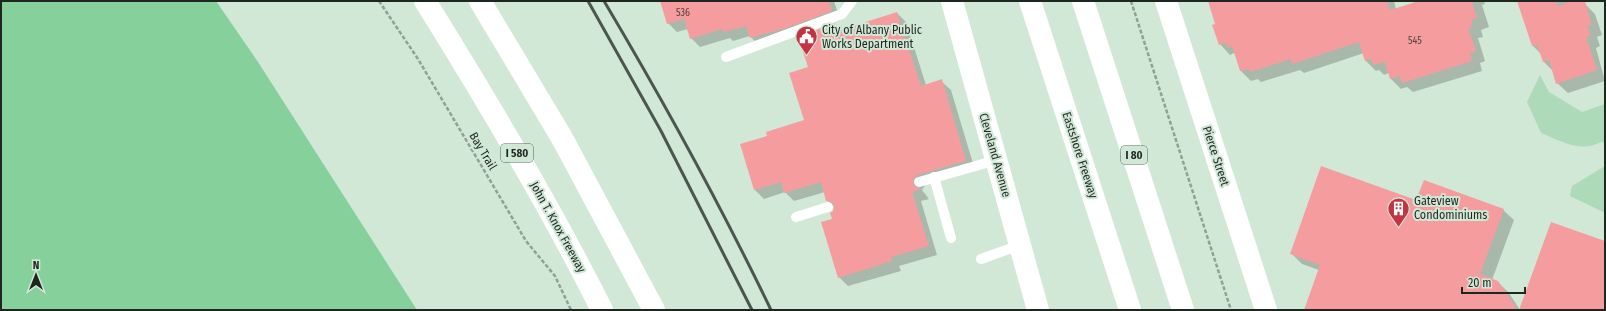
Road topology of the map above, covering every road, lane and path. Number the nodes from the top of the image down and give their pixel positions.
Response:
1 (379, 1) edge
2 (425, 1) edge
3 (480, 1) edge
4 (852, 1) edge
5 (952, 1) edge
6 (1030, 1) edge
7 (1084, 1) edge
8 (1131, 1) edge
9 (1166, 1) edge
10 (726, 57) dead end
11 (996, 160) junction
12 (934, 178) junction
13 (919, 182) dead end
14 (828, 207) dead end
15 (796, 217) dead end
16 (952, 238) dead end
17 (1020, 245) junction
18 (981, 259) dead end
19 (1128, 306) edge
20 (571, 310) edge
21 (602, 310) edge
22 (654, 310) edge
23 (1038, 310) edge
24 (1183, 310) edge
25 (1230, 310) edge
26 (1266, 310) edge

1 - 20 path, Bay Trail
2 - 21 main road, John T. Knox Freeway / I 580
3 - 22 main road
4 - 10 lane
5 - 11 main road, Cleveland Avenue
6 - 19 main road, Eastshore Freeway
7 - 24 main road, I 80
8 - 25 path
9 - 26 main road, Pierce Street
11 - 12 lane
11 - 17 main road, Cleveland Avenue
12 - 13 lane
12 - 16 lane
14 - 15 lane
17 - 18 lane
17 - 23 main road, Cleveland Avenue

